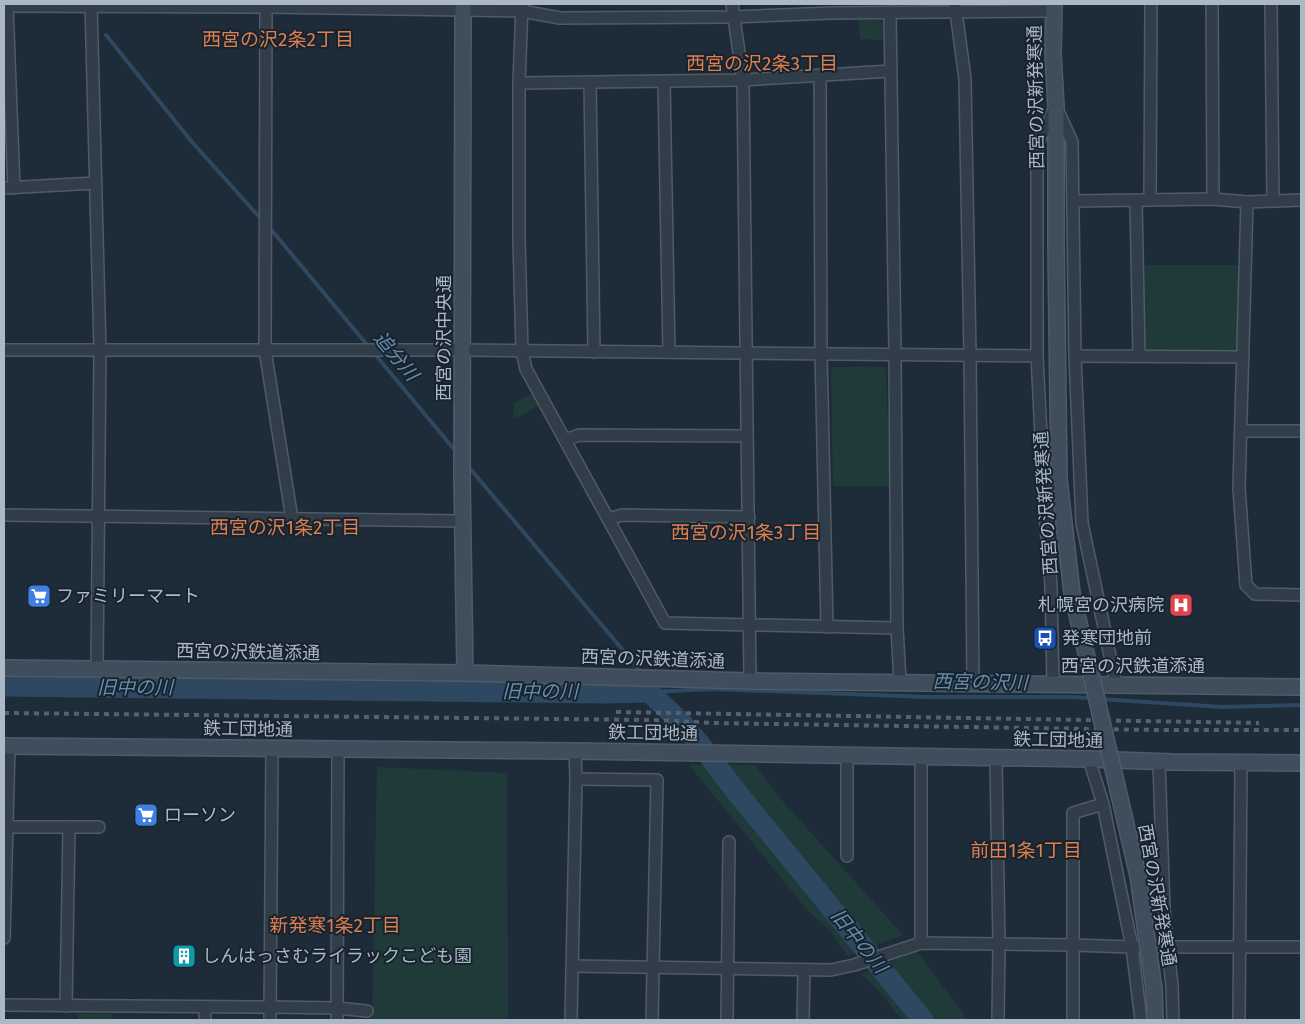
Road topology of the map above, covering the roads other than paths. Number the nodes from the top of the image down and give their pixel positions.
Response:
1 (732, 4) edge
2 (1151, 4) edge
3 (1212, 4) edge
4 (1271, 4) edge
5 (91, 5) edge
6 (266, 5) edge
7 (5, 6) edge
8 (463, 7) edge
9 (522, 8) edge
10 (830, 8) edge
11 (956, 8) edge
12 (1054, 8) edge
13 (890, 12) junction
14 (732, 17) junction
15 (891, 71) junction
16 (820, 75) junction
17 (743, 80) junction
18 (664, 81) junction
19 (590, 82) junction
20 (519, 83) junction
21 (1056, 107) junction
22 (95, 183) junction
23 (9, 188) edge
24 (1213, 199) junction
25 (1150, 200) junction
26 (1274, 200) junction
27 (1301, 200) edge
28 (1073, 201) junction
29 (1136, 201) junction
30 (1247, 202) junction
31 (4, 350) edge
32 (100, 350) junction
33 (265, 350) junction
34 (463, 350) junction
35 (522, 351) junction
36 (594, 352) junction
37 (669, 352) junction
38 (747, 352) junction
39 (821, 353) junction
40 (895, 354) junction
41 (970, 355) junction
42 (1139, 355) junction
43 (1037, 356) junction
44 (1074, 356) junction
45 (1243, 357) junction
46 (1301, 431) edge
47 (1240, 432) junction
48 (747, 436) junction
49 (565, 440) junction
50 (4, 516) edge
51 (98, 516) junction
52 (749, 518) junction
53 (292, 519) junction
54 (608, 519) junction
55 (463, 521) junction
56 (1301, 596) edge
57 (750, 625) junction
58 (827, 627) junction
59 (897, 628) junction
60 (4, 668) edge
61 (96, 669) junction
62 (465, 672) junction
63 (750, 681) junction
64 (900, 682) junction
65 (973, 684) junction
66 (1116, 684) junction
67 (1053, 685) junction
68 (1301, 687) edge
69 (6, 746) edge
70 (272, 748) junction
71 (338, 749) junction
72 (575, 751) junction
73 (847, 755) junction
74 (921, 756) junction
75 (996, 758) junction
76 (1089, 759) junction
77 (1159, 762) junction
78 (1241, 762) junction
79 (1301, 763) edge
80 (576, 779) junction
81 (1103, 804) junction
82 (6, 827) junction
83 (69, 827) junction
84 (99, 827) dead end
85 (729, 842) dead end
86 (848, 856) dead end
87 (4, 938) edge
88 (921, 943) junction
89 (999, 945) junction
90 (1072, 945) junction
91 (1168, 947) junction
92 (1239, 947) junction
93 (1301, 947) edge
94 (1132, 948) junction
95 (572, 966) junction
96 (652, 968) junction
97 (728, 970) junction
98 (804, 970) junction
99 (4, 1005) edge
100 (66, 1006) junction
101 (205, 1007) junction
102 (270, 1007) junction
103 (337, 1008) junction
104 (367, 1011) dead end
105 (205, 1020) edge
106 (270, 1020) edge
107 (337, 1020) edge
108 (571, 1020) edge
109 (652, 1020) edge
110 (727, 1020) edge
111 (803, 1020) edge
112 (998, 1020) edge
113 (1073, 1020) edge
114 (1141, 1020) edge
115 (1155, 1020) edge
116 (1173, 1020) edge
117 (1239, 1020) edge

1 - 14 street
2 - 25 street
3 - 24 street
4 - 26 street
5 - 6 street
5 - 7 street
5 - 22 street
6 - 8 street
6 - 33 street
7 - 23 street
8 - 9 street
8 - 34 street, 西宮の沢中央通
9 - 14 street
9 - 20 street
10 - 13 street
10 - 14 street
11 - 12 street
11 - 13 street
11 - 41 street
12 - 21 street, 西宮の沢新発寒通
13 - 15 street
14 - 17 street
15 - 16 street
15 - 40 street
16 - 17 street
16 - 39 street
17 - 18 street
17 - 38 street
18 - 19 street
18 - 37 street
19 - 20 street
19 - 36 street
20 - 35 street
21 - 28 street
21 - 43 street
21 - 115 street, 西宮の沢新発寒通, bridge
22 - 23 street
22 - 32 street
24 - 25 street
24 - 30 street
25 - 29 street
26 - 27 street
26 - 30 street
28 - 29 street
28 - 44 street
29 - 42 street
30 - 45 street
31 - 32 street
32 - 33 street
32 - 51 street
33 - 34 street
33 - 53 street
34 - 35 street
34 - 55 street, 西宮の沢中央通
35 - 36 street
35 - 49 street
36 - 37 street
37 - 38 street
38 - 39 street
38 - 48 street
39 - 40 street
39 - 58 street
40 - 41 street
40 - 59 street
41 - 43 street
41 - 65 street
42 - 44 street
42 - 45 street
43 - 67 street
44 - 66 street
45 - 47 street
46 - 47 street
47 - 56 street
48 - 49 street
48 - 52 street
49 - 54 street
50 - 51 street
51 - 53 street
51 - 61 street
52 - 54 street
52 - 57 street
53 - 55 street
54 - 57 street
55 - 62 street, 西宮の沢中央通
57 - 58 street
57 - 63 street
58 - 59 street
59 - 64 street
60 - 61 street, 西宮の沢鉄道添通
61 - 62 street, 西宮の沢鉄道添通
62 - 63 street, 西宮の沢鉄道添通
63 - 64 street, 西宮の沢鉄道添通
64 - 65 street, 西宮の沢鉄道添通
65 - 67 street, 西宮の沢鉄道添通
66 - 67 street, 西宮の沢鉄道添通
66 - 68 street, 西宮の沢鉄道添通
69 - 70 street, 鉄工団地通
69 - 82 street
70 - 71 street, 鉄工団地通
70 - 102 street
71 - 72 street, 鉄工団地通
71 - 103 street
72 - 73 street, 鉄工団地通
72 - 80 street
73 - 74 street, 鉄工団地通
73 - 86 street
74 - 75 street, 鉄工団地通
74 - 88 street
75 - 76 street, 鉄工団地通
75 - 89 street
76 - 77 street, 鉄工団地通
76 - 81 street
77 - 78 street, 鉄工団地通
77 - 91 street
78 - 79 street, 鉄工団地通
78 - 92 street
80 - 95 street
80 - 96 street
81 - 90 street
81 - 94 street
82 - 83 street
82 - 87 street
83 - 84 street
83 - 100 street
85 - 97 street
88 - 89 street
88 - 98 street
89 - 90 street
89 - 112 street
90 - 94 street
90 - 113 street
91 - 92 street
91 - 94 street
91 - 116 street
92 - 93 street
92 - 117 street
94 - 114 street
95 - 96 street
95 - 108 street
96 - 97 street
96 - 109 street
97 - 98 street
97 - 110 street
98 - 111 street
99 - 100 street
100 - 101 street
101 - 102 street
101 - 105 street
102 - 103 street
102 - 106 street
103 - 104 street
103 - 107 street

